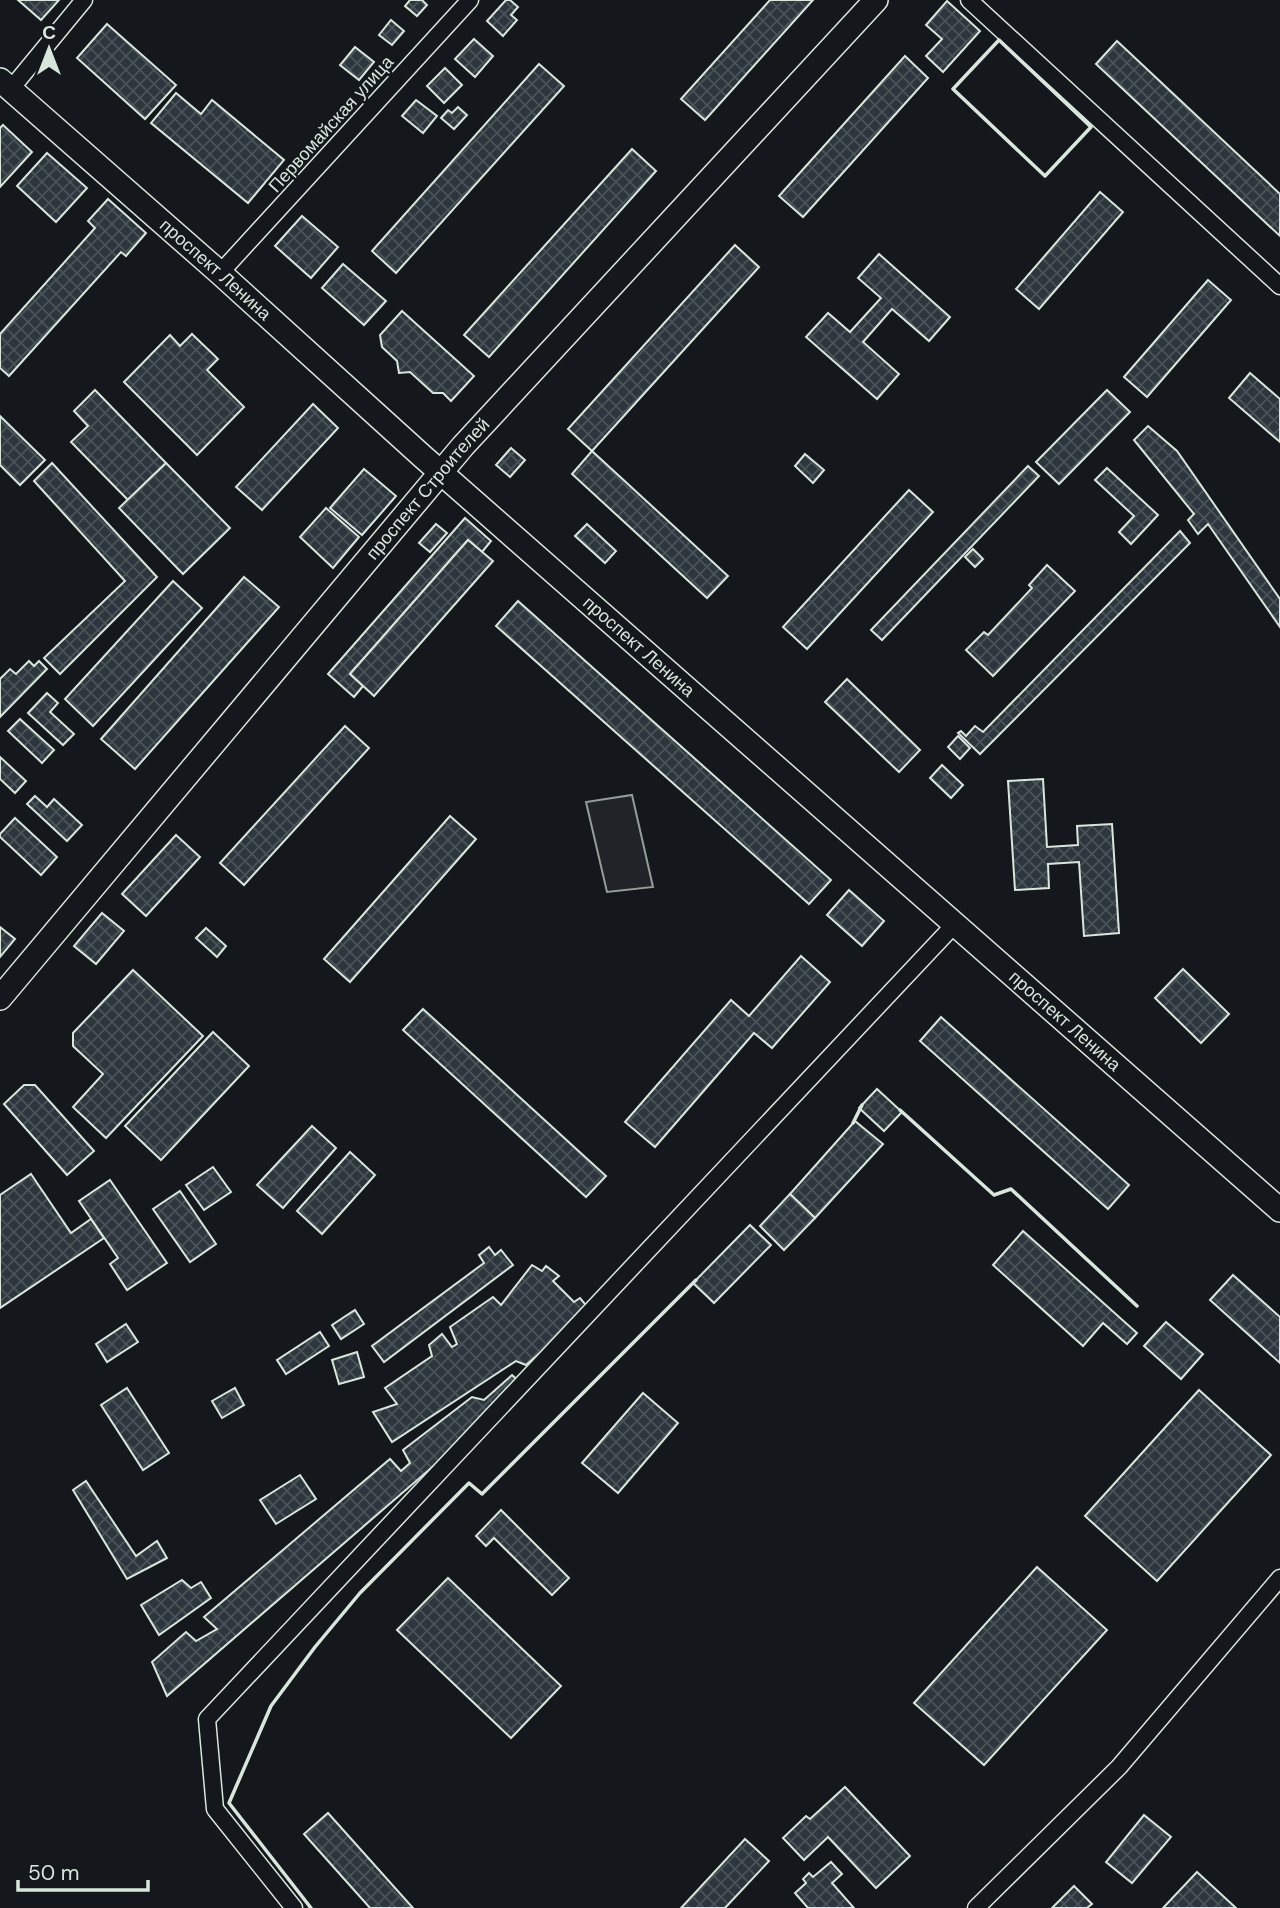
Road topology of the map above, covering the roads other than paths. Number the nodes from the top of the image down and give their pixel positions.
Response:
1 (84, 0) edge
2 (470, 0) edge
3 (876, 0) edge
4 (969, 0) edge
5 (5, 85) edge
6 (220, 273) junction
7 (1280, 286) edge
8 (441, 471) junction
9 (955, 923) junction
10 (0, 998) edge
11 (1280, 1210) edge
12 (1280, 1578) edge
13 (293, 1908) edge
14 (976, 1908) edge

1 - 5 street
2 - 6 street, Первомайская улица
3 - 8 street, проспект Строителей
4 - 7 street
5 - 6 street, проспект Ленина
6 - 8 street, проспект Ленина
8 - 9 street, проспект Ленина
8 - 10 street, проспект Строителей
9 - 11 street, проспект Ленина
9 - 13 street
12 - 14 street

